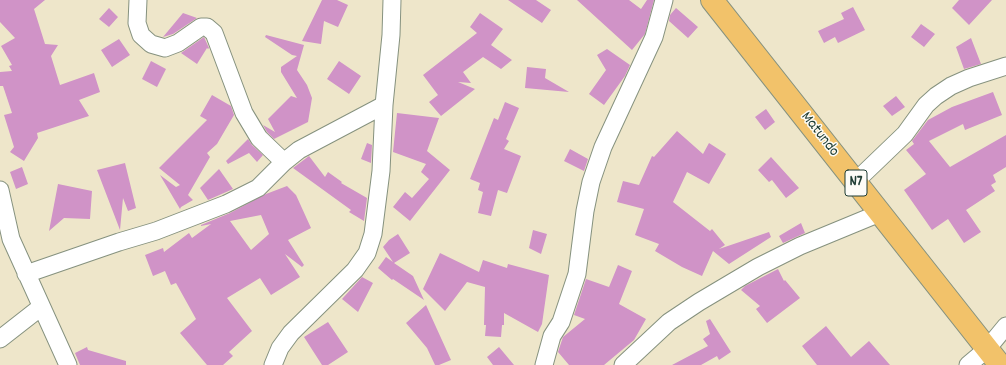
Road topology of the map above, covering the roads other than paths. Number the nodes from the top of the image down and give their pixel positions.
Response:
1 (138, 0) edge
2 (392, 0) edge
3 (664, 0) edge
4 (712, 0) edge
5 (1006, 66) edge
6 (384, 104) junction
7 (284, 162) junction
8 (855, 182) junction
9 (0, 190) edge
10 (880, 213) junction
11 (26, 274) junction
12 (41, 307) junction
13 (1006, 326) edge
14 (0, 339) edge
15 (993, 357) edge
16 (68, 365) edge
17 (273, 365) edge
18 (544, 365) edge
19 (623, 365) edge
20 (968, 365) edge

1 - 7 street
2 - 6 street
3 - 18 street
4 - 8 main road, Matundo / N7
5 - 8 street
6 - 7 street
6 - 17 street
7 - 11 street
8 - 10 main road, Matundo / N7
9 - 11 street
10 - 15 main road, Matundo / N7
10 - 19 street
11 - 12 street
12 - 14 street
12 - 16 street
13 - 15 street
15 - 20 street

